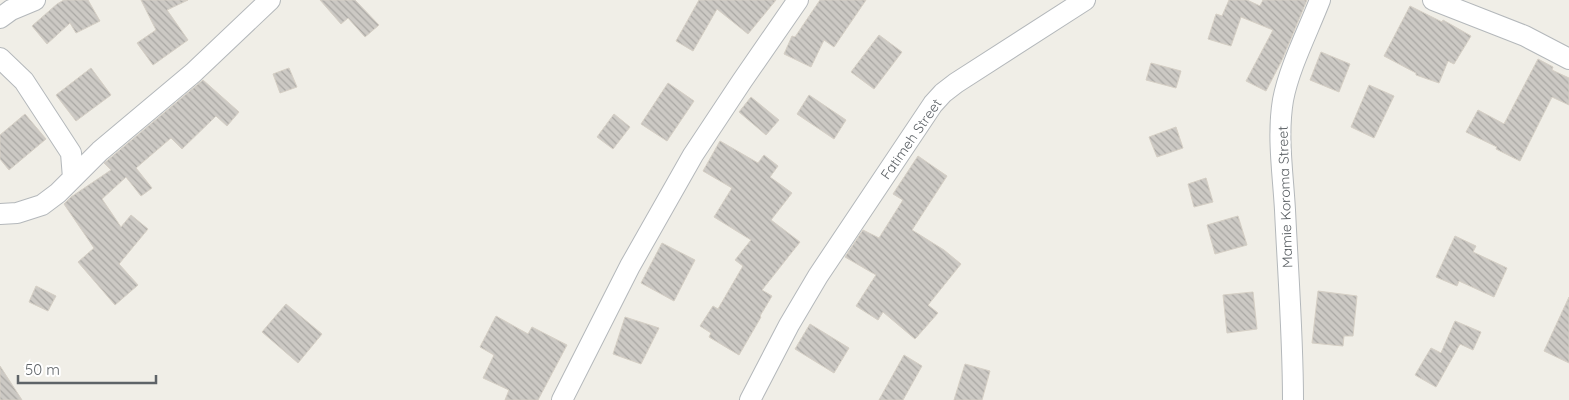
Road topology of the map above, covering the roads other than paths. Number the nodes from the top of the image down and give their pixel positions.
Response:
1 (35, 0) edge
2 (270, 0) edge
3 (798, 0) edge
4 (1085, 0) edge
5 (1320, 0) edge
6 (1433, 0) edge
7 (0, 18) edge
8 (0, 58) edge
9 (1569, 59) edge
10 (73, 178) junction
11 (0, 214) edge
12 (562, 400) edge
13 (750, 400) edge
14 (1293, 400) edge

1 - 7 street
2 - 10 street
3 - 12 street
4 - 13 street, Fatimeh Street
5 - 14 street, Mamie Koroma Street
6 - 9 street
8 - 10 street
10 - 11 street

